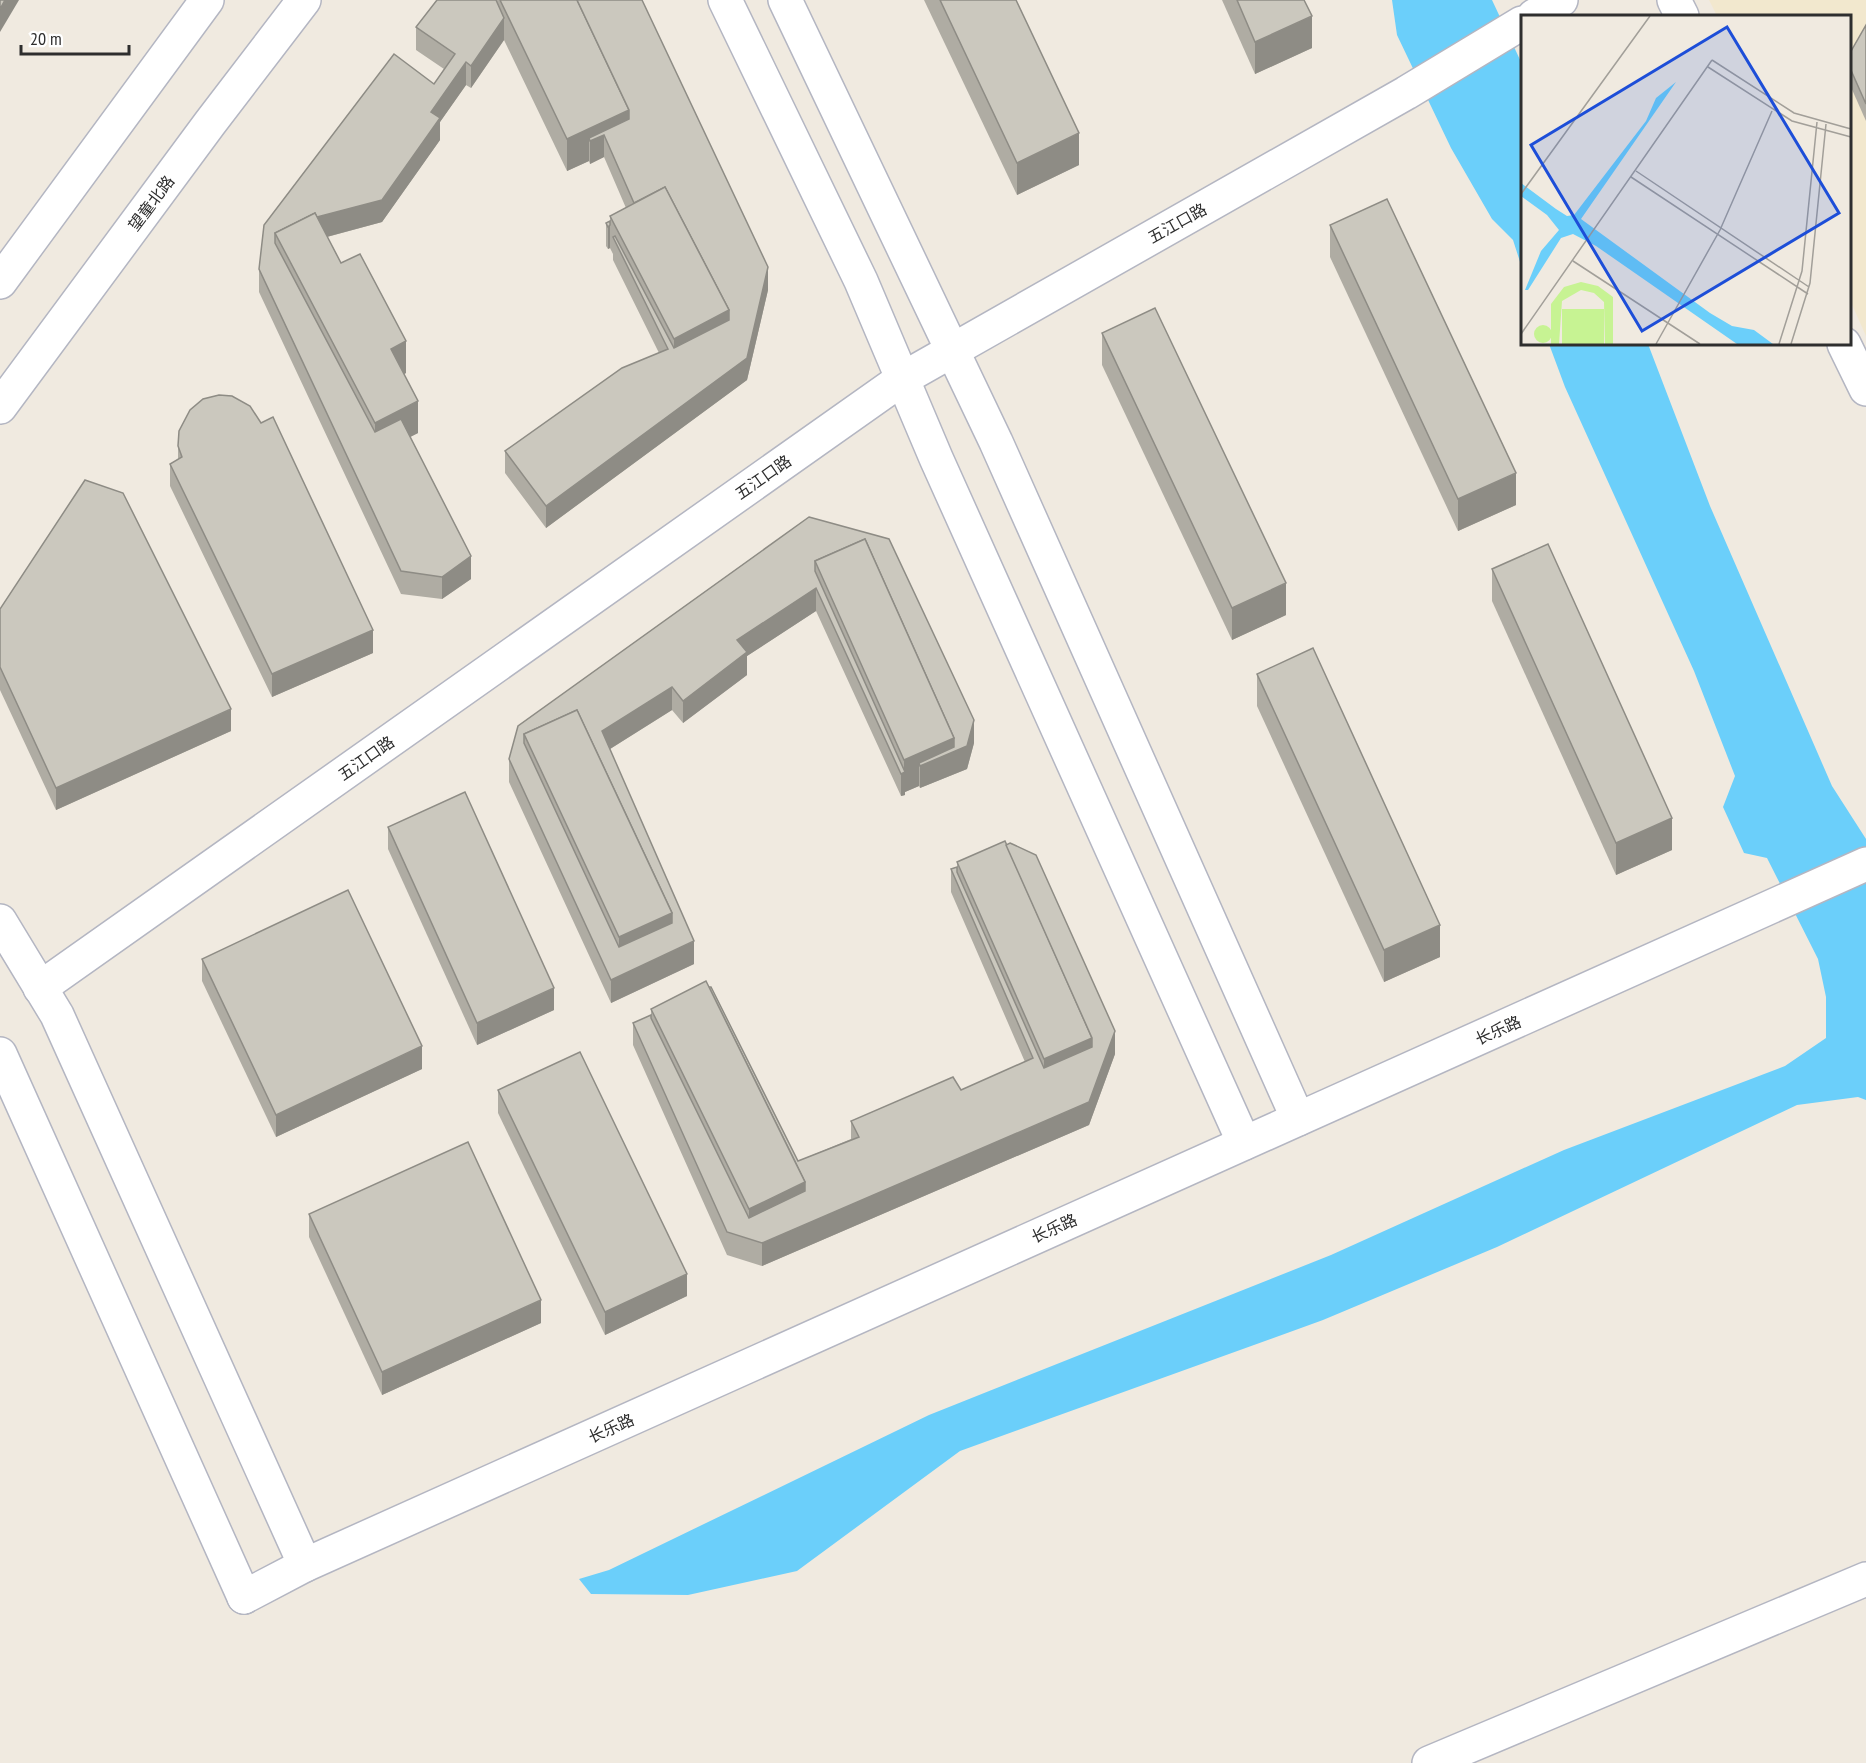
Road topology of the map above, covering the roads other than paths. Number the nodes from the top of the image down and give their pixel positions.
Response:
1 (207, 0) edge
2 (304, 0) edge
3 (725, 0) edge
4 (786, 0) edge
5 (1674, 0) edge
6 (1682, 15) edge
7 (1521, 24) edge
8 (0, 282) edge
9 (1844, 345) edge
10 (952, 350) junction
11 (902, 379) junction
12 (1866, 389) edge
13 (0, 407) edge
14 (1866, 864) edge
15 (0, 921) edge
16 (40, 988) junction
17 (0, 1054) edge
18 (1298, 1119) junction
19 (1244, 1143) junction
20 (305, 1565) junction
21 (1866, 1579) edge
22 (1429, 1763) edge

1 - 8 street
2 - 13 street, 望童北路
3 - 11 street
4 - 10 street
5 - 6 street
7 - 10 street, 五江口路
9 - 12 street
10 - 11 street, 五江口路
10 - 18 street
11 - 16 street, 五江口路
11 - 19 street
14 - 18 street, 长乐路
15 - 16 street
16 - 20 street
17 - 20 street, 长乐路
18 - 19 street, 长乐路
19 - 20 street, 长乐路
21 - 22 street

